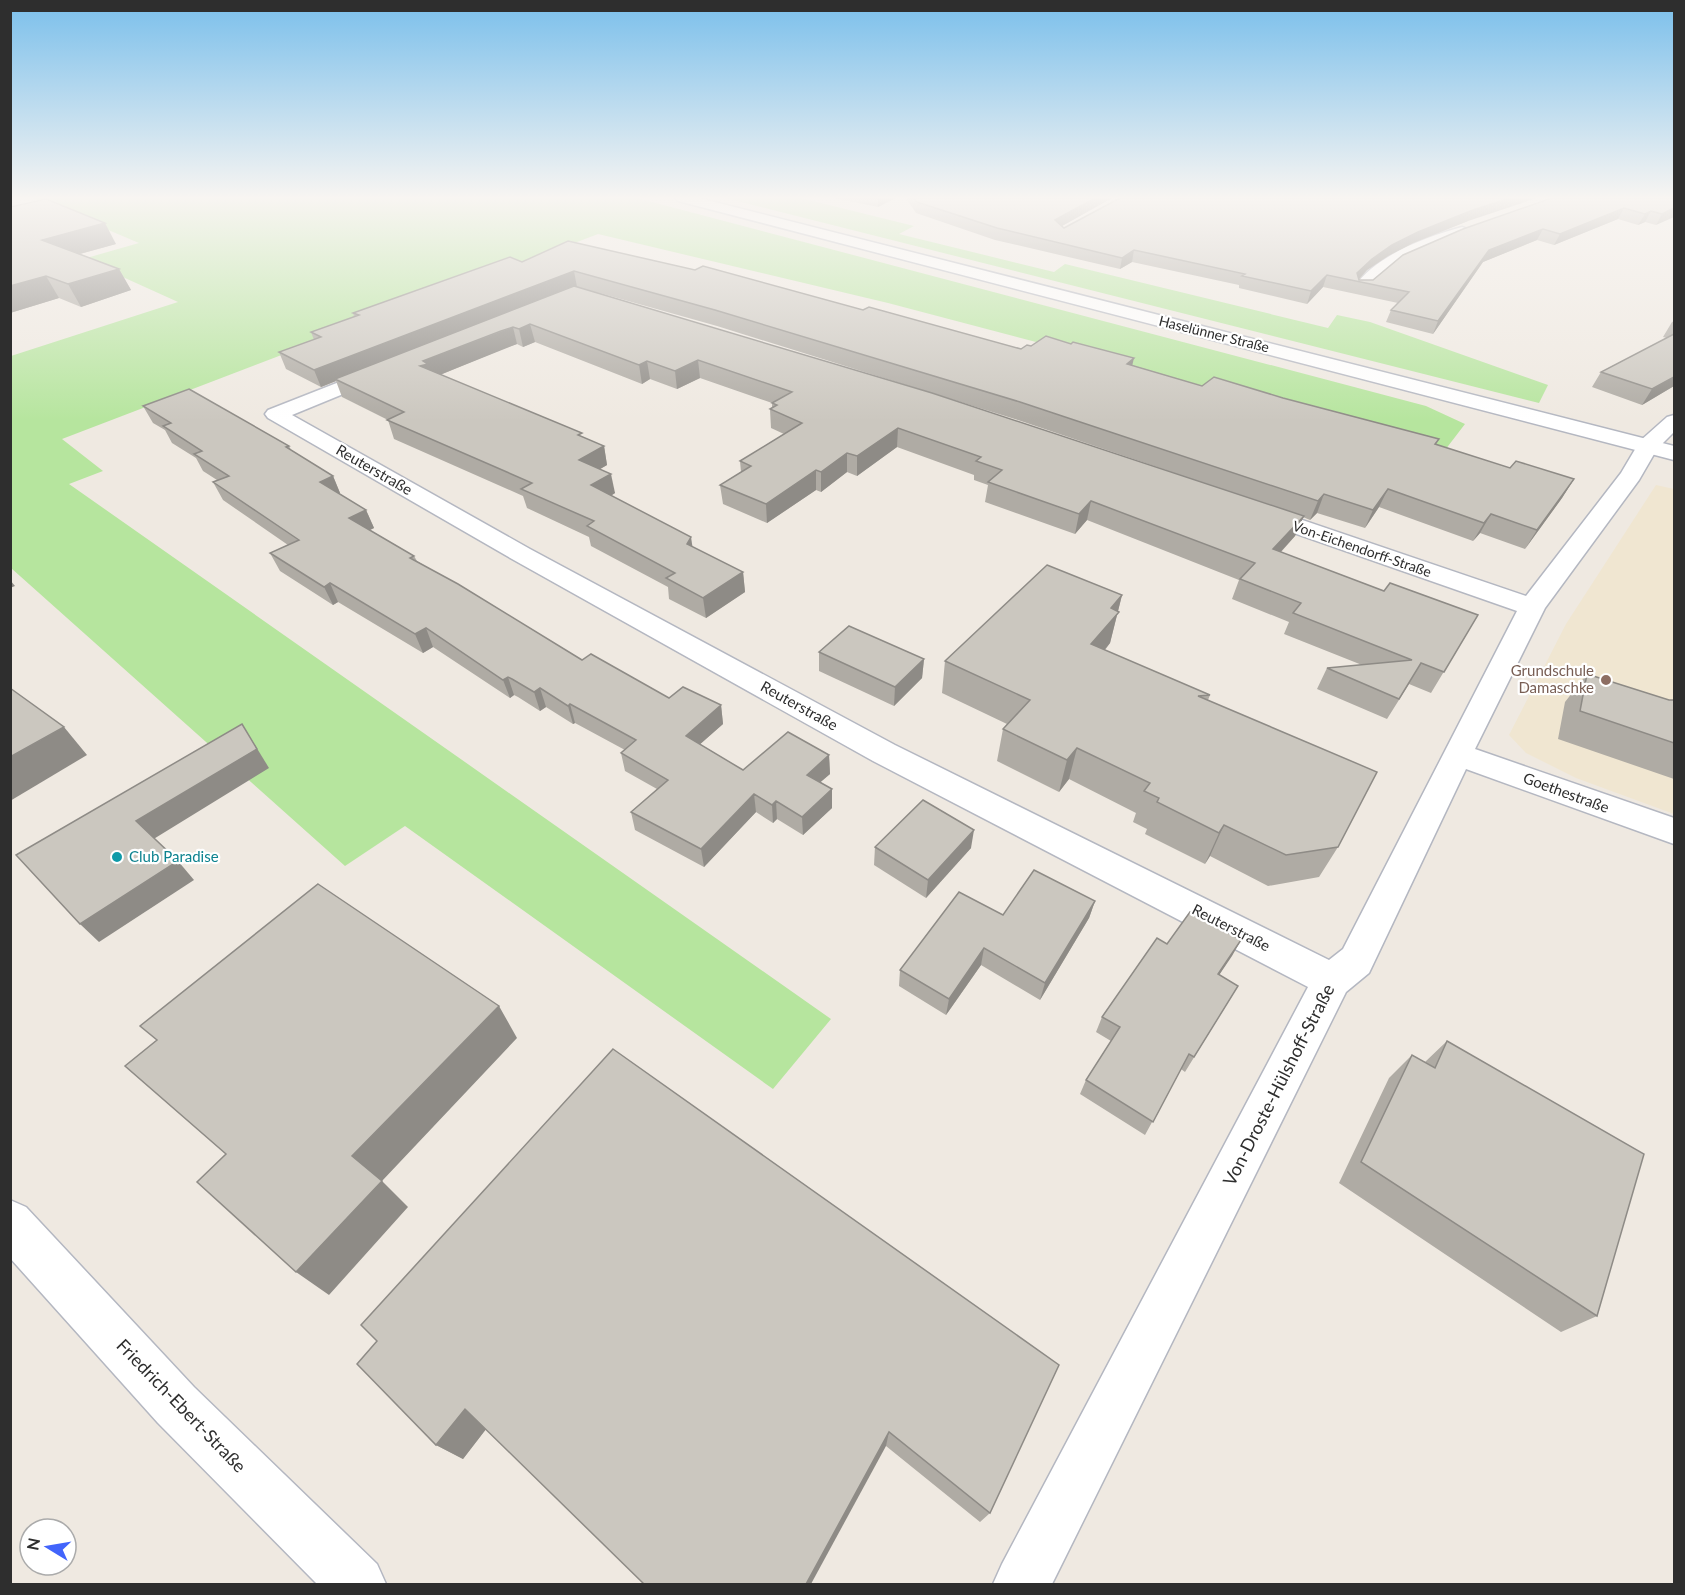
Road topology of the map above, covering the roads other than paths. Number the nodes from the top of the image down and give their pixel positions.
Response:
1 (985, 272) edge
2 (1378, 272) edge
3 (1362, 287) edge
4 (398, 365) edge
5 (1666, 440) edge
6 (1231, 504) edge
7 (1532, 607) junction
8 (1457, 754) junction
9 (1674, 831) edge
10 (1332, 980) junction
11 (10, 1223) edge
12 (357, 1584) edge
13 (1022, 1584) edge

1 - 5 street, Haselünner Straße
2 - 3 street
4 - 10 street, Reuterstraße
5 - 7 street, Von-Droste-Hülshoff-Straße
6 - 7 street, Von-Eichendorff-Straße
7 - 8 street, Von-Droste-Hülshoff-Straße
8 - 9 street, Goethestraße
8 - 10 street, Von-Droste-Hülshoff-Straße
10 - 13 street, Von-Droste-Hülshoff-Straße
11 - 12 street, Friedrich-Ebert-Straße

